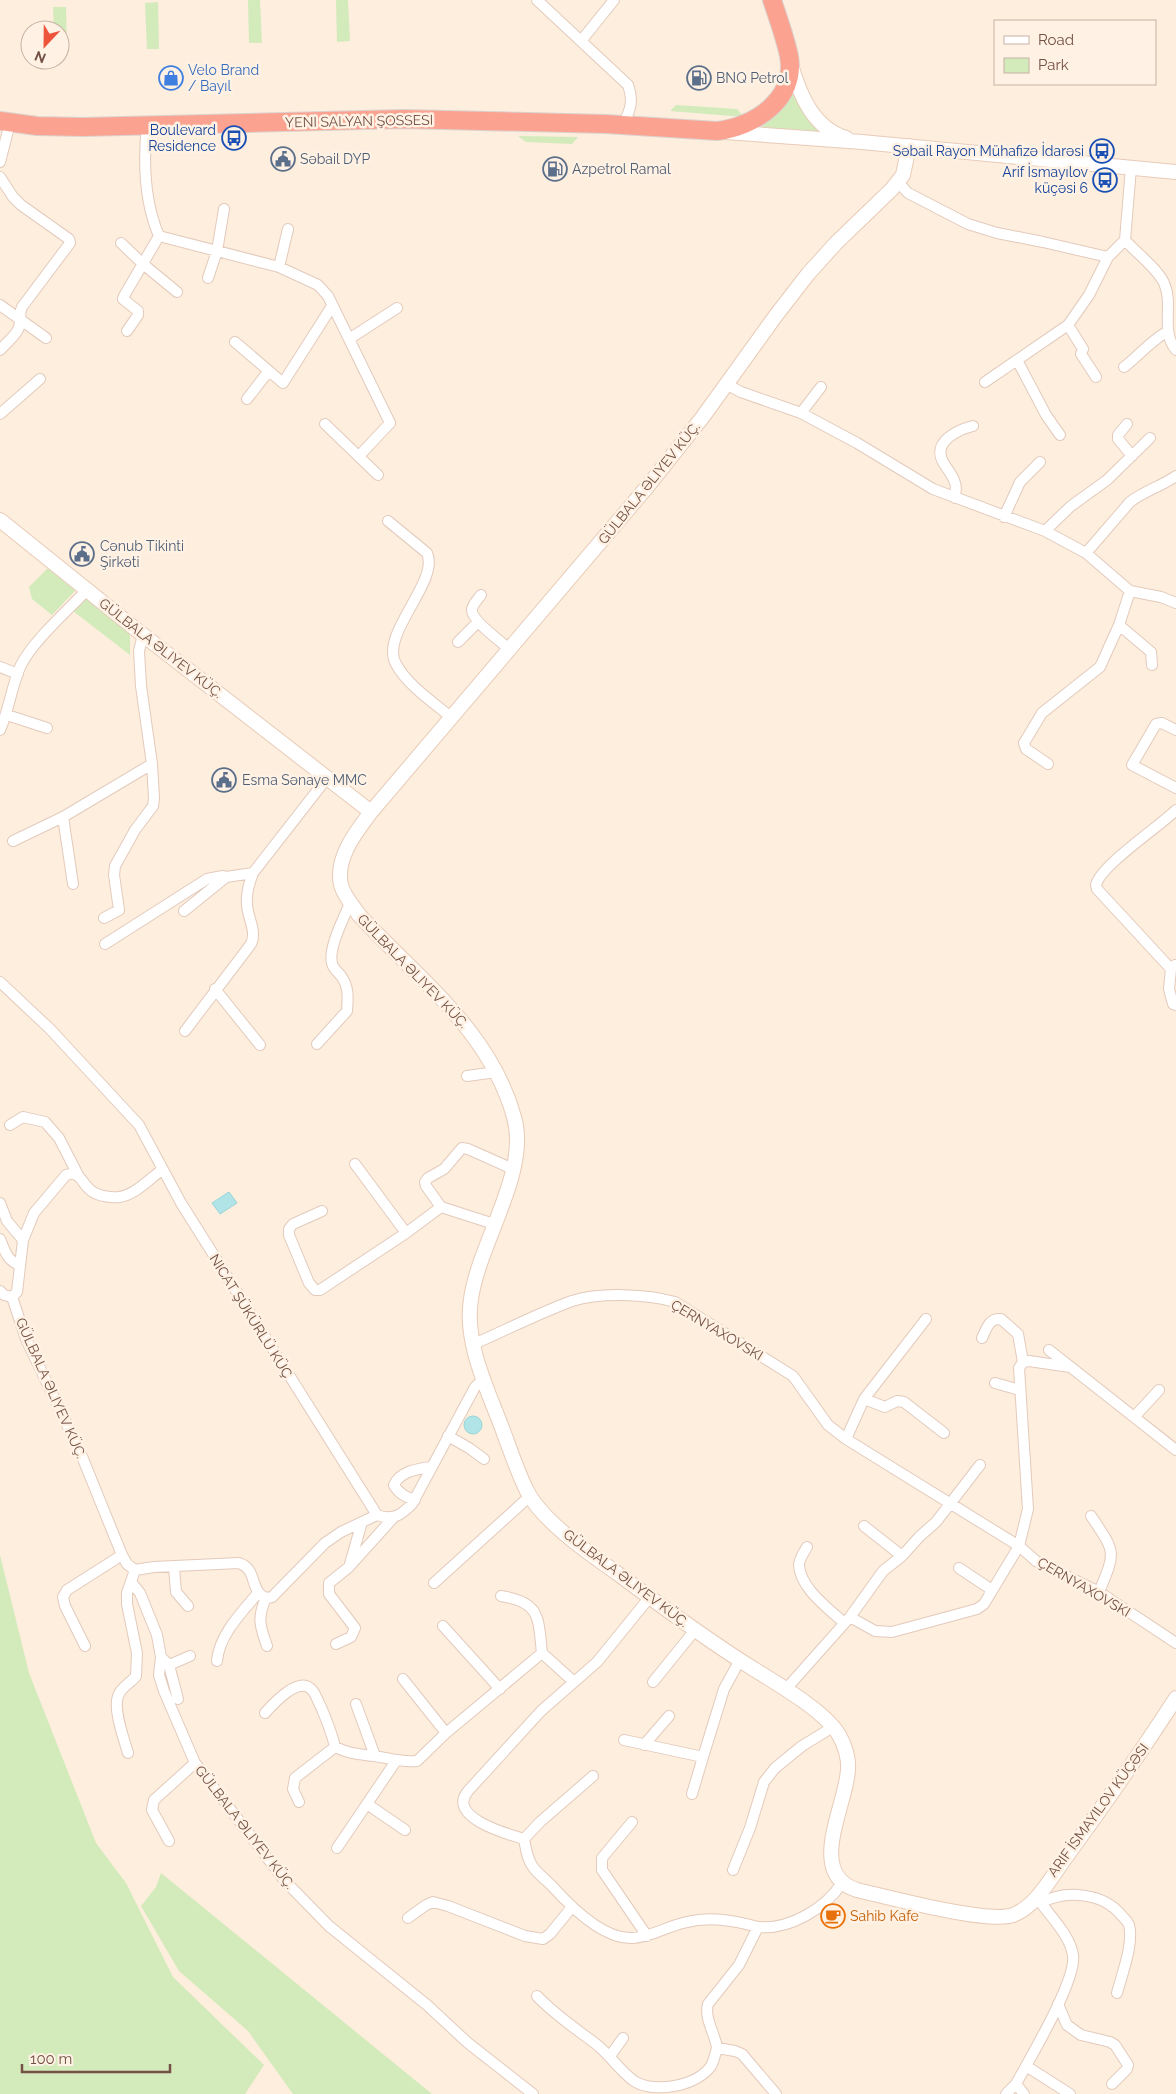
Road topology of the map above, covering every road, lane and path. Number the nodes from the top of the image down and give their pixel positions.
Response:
1 (537, 0) edge
2 (614, 0) edge
3 (772, 0) edge
4 (581, 40) junction
5 (789, 57) junction
6 (5, 122) edge
7 (147, 125) junction
8 (623, 125) junction
9 (718, 131) junction
10 (862, 142) junction
11 (909, 146) junction
12 (0, 162) edge
13 (1131, 168) junction
14 (1176, 172) edge
15 (0, 177) edge
16 (898, 182) junction
17 (224, 209) dead end
18 (288, 229) dead end
19 (159, 236) junction
20 (1125, 240) junction
21 (121, 243) dead end
22 (217, 251) junction
23 (1108, 257) junction
24 (143, 264) junction
25 (279, 267) junction
26 (208, 278) dead end
27 (177, 292) dead end
28 (0, 305) edge
29 (332, 306) junction
30 (397, 308) dead end
31 (18, 317) junction
32 (1068, 325) junction
33 (127, 331) dead end
34 (1168, 332) junction
35 (46, 338) dead end
36 (349, 339) junction
37 (235, 342) dead end
38 (0, 350) edge
39 (1176, 350) edge
40 (1017, 360) junction
41 (1124, 367) dead end
42 (268, 372) junction
43 (1096, 377) dead end
44 (40, 379) dead end
45 (985, 382) dead end
46 (726, 384) junction
47 (821, 387) dead end
48 (247, 399) dead end
49 (801, 413) junction
50 (0, 414) edge
51 (325, 424) dead end
52 (1127, 424) dead end
53 (972, 426) dead end
54 (1060, 435) dead end
55 (1150, 438) dead end
56 (359, 456) junction
57 (1132, 456) junction
58 (1040, 462) dead end
59 (378, 475) dead end
60 (1176, 476) edge
61 (955, 498) junction
62 (1004, 517) junction
63 (0, 520) edge
64 (388, 521) dead end
65 (1045, 531) junction
66 (1086, 552) junction
67 (87, 590) junction
68 (1130, 591) junction
69 (481, 595) dead end
70 (1175, 601) edge
71 (478, 622) junction
72 (1119, 625) junction
73 (143, 635) junction
74 (458, 642) dead end
75 (510, 650) junction
76 (1152, 665) dead end
77 (0, 667) edge
78 (18, 674) junction
79 (7, 714) junction
80 (452, 718) junction
81 (47, 728) dead end
82 (0, 730) edge
83 (1176, 730) edge
84 (152, 764) junction
85 (1048, 764) dead end
86 (327, 778) junction
87 (1176, 788) edge
88 (1176, 810) edge
89 (371, 812) junction
90 (63, 817) junction
91 (13, 841) dead end
92 (253, 873) junction
93 (226, 877) junction
94 (73, 884) dead end
95 (350, 903) junction
96 (184, 911) dead end
97 (104, 918) dead end
98 (105, 944) dead end
99 (1174, 967) edge
100 (0, 982) edge
101 (215, 989) junction
102 (1176, 1005) edge
103 (185, 1030) dead end
104 (317, 1044) dead end
105 (260, 1045) dead end
106 (496, 1072) junction
107 (467, 1076) dead end
108 (10, 1125) dead end
109 (356, 1164) dead end
110 (162, 1170) junction
111 (514, 1170) junction
112 (78, 1175) junction
113 (0, 1203) edge
114 (441, 1206) junction
115 (322, 1211) dead end
116 (494, 1224) junction
117 (406, 1233) junction
118 (0, 1239) edge
119 (23, 1240) junction
120 (20, 1265) junction
121 (0, 1291) edge
122 (12, 1297) junction
123 (926, 1319) dead end
124 (982, 1338) dead end
125 (474, 1344) junction
126 (1049, 1350) dead end
127 (1023, 1362) junction
128 (1070, 1367) junction
129 (484, 1379) junction
130 (995, 1383) dead end
131 (1020, 1390) junction
132 (1159, 1390) dead end
133 (864, 1399) junction
134 (1136, 1416) junction
135 (944, 1433) dead end
136 (448, 1436) junction
137 (846, 1440) junction
138 (1176, 1450) edge
139 (484, 1459) dead end
140 (980, 1465) dead end
141 (431, 1467) junction
142 (530, 1496) junction
143 (415, 1500) junction
144 (950, 1504) junction
145 (377, 1515) junction
146 (1091, 1516) dead end
147 (393, 1518) junction
148 (362, 1522) junction
149 (864, 1526) dead end
150 (1019, 1546) junction
151 (807, 1547) dead end
152 (122, 1554) junction
153 (902, 1556) junction
154 (174, 1567) junction
155 (349, 1567) junction
156 (959, 1568) dead end
157 (134, 1570) junction
158 (132, 1583) junction
159 (434, 1583) dead end
160 (992, 1590) junction
161 (1099, 1592) junction
162 (262, 1595) junction
163 (501, 1596) dead end
164 (649, 1598) junction
165 (188, 1606) dead end
166 (847, 1620) junction
167 (443, 1626) dead end
168 (695, 1630) junction
169 (1176, 1643) edge
170 (336, 1644) dead end
171 (85, 1646) dead end
172 (266, 1646) dead end
173 (542, 1653) junction
174 (190, 1656) dead end
175 (161, 1657) junction
176 (740, 1660) junction
177 (217, 1661) dead end
178 (169, 1666) junction
179 (403, 1679) dead end
180 (574, 1682) junction
181 (653, 1682) dead end
182 (500, 1689) junction
183 (786, 1689) junction
184 (178, 1698) dead end
185 (1176, 1698) edge
186 (356, 1704) dead end
187 (265, 1713) dead end
188 (669, 1716) dead end
189 (833, 1727) junction
190 (446, 1733) junction
191 (624, 1740) dead end
192 (644, 1745) junction
193 (335, 1748) junction
194 (128, 1753) dead end
195 (374, 1756) junction
196 (703, 1757) junction
197 (396, 1761) junction
198 (195, 1763) junction
199 (594, 1776) dead end
200 (692, 1794) dead end
201 (299, 1802) dead end
202 (367, 1804) junction
203 (632, 1822) dead end
204 (405, 1830) dead end
205 (524, 1839) junction
206 (170, 1841) dead end
207 (337, 1848) dead end
208 (732, 1870) dead end
209 (842, 1883) junction
210 (1038, 1901) junction
211 (572, 1907) junction
212 (408, 1918) dead end
213 (758, 1927) junction
214 (647, 1936) junction
215 (1117, 1993) dead end
216 (537, 1996) dead end
217 (1058, 2004) junction
218 (623, 2038) dead end
219 (717, 2048) junction
220 (610, 2056) junction
221 (1026, 2066) junction
222 (1016, 2084) junction
223 (1112, 2084) dead end
224 (678, 2091) edge
225 (533, 2094) edge
226 (776, 2094) edge
227 (1006, 2094) edge
228 (1024, 2094) edge
229 (1070, 2094) edge

1 - 4 street
2 - 4 street
3 - 5 highway
4 - 8 street
5 - 9 highway, YENI SALYAN ŞOSSESI
5 - 10 street
6 - 7 highway, YENI SALYAN ŞOSSESI
6 - 12 street
7 - 8 highway, YENI SALYAN ŞOSSESI
7 - 19 street
8 - 9 highway, YENI SALYAN ŞOSSESI
9 - 10 street
10 - 11 street
11 - 13 street
11 - 16 street, GÜLBALA ƏLIYEV KÜÇ.
13 - 14 street
13 - 20 street
15 - 31 street
16 - 23 street
16 - 46 street, GÜLBALA ƏLIYEV KÜÇ.
17 - 22 street
18 - 25 street
19 - 22 street
19 - 24 street
20 - 23 street
20 - 34 street
21 - 24 street
22 - 25 street
22 - 26 street
23 - 32 street
24 - 27 street
24 - 33 street
25 - 29 street
28 - 31 street
29 - 36 street
29 - 42 street
30 - 36 street
31 - 35 street
31 - 38 street
32 - 40 street
32 - 43 street
34 - 39 street
34 - 41 street
36 - 56 street
37 - 42 street
40 - 45 street
40 - 54 street
42 - 48 street
44 - 50 street
46 - 49 street
46 - 75 street, GÜLBALA ƏLIYEV KÜÇ.
47 - 49 street
49 - 61 street
51 - 56 street
52 - 57 street
53 - 61 street
55 - 57 street
56 - 59 street
57 - 65 street
58 - 62 street
60 - 66 street
61 - 62 street
62 - 65 street
63 - 67 street, GÜLBALA ƏLIYEV KÜÇ.
64 - 80 street
65 - 66 street
66 - 68 street
67 - 73 street, GÜLBALA ƏLIYEV KÜÇ.
67 - 78 street
68 - 70 street
68 - 72 street
69 - 71 street
71 - 74 street
71 - 75 street
72 - 76 street
72 - 85 street
73 - 84 street
73 - 86 street, GÜLBALA ƏLIYEV KÜÇ.
75 - 80 street, GÜLBALA ƏLIYEV KÜÇ.
77 - 78 street
78 - 79 street
79 - 81 street
79 - 82 street
80 - 89 street, GÜLBALA ƏLIYEV KÜÇ.
83 - 87 street
84 - 90 street
84 - 97 street
86 - 89 street, GÜLBALA ƏLIYEV KÜÇ.
86 - 92 street
88 - 99 street
89 - 95 street, GÜLBALA ƏLIYEV KÜÇ.
90 - 91 street
90 - 94 street
92 - 93 street
92 - 101 street
93 - 96 street
93 - 98 street
95 - 104 street
95 - 106 street, GÜLBALA ƏLIYEV KÜÇ.
99 - 102 street
100 - 110 street, NICAT ŞÜKÜRLÜ KÜÇ
101 - 103 street
101 - 105 street
106 - 107 street
106 - 111 street, GÜLBALA ƏLIYEV KÜÇ.
108 - 112 street
109 - 117 street
110 - 112 street
110 - 145 street, NICAT ŞÜKÜRLÜ KÜÇ
111 - 114 street
111 - 116 street, GÜLBALA ƏLIYEV KÜÇ.
112 - 119 street
113 - 119 street
114 - 116 street
114 - 117 street
115 - 117 street
116 - 125 street, GÜLBALA ƏLIYEV KÜÇ.
118 - 120 street
119 - 120 street
120 - 122 street
121 - 122 street
122 - 152 street, GÜLBALA ƏLIYEV KÜÇ.
123 - 133 street
124 - 127 street
125 - 129 street, GÜLBALA ƏLIYEV KÜÇ.
125 - 137 street, ÇERNYAXOVSKI
126 - 128 street
127 - 128 street
127 - 131 street
128 - 134 street
129 - 136 street
129 - 142 street, GÜLBALA ƏLIYEV KÜÇ.
130 - 131 street
131 - 150 street
132 - 134 street
133 - 135 street
133 - 137 street
134 - 138 street
136 - 139 street
136 - 141 street
137 - 144 street, ÇERNYAXOVSKI
140 - 144 street
141 - 143 street
141 - 143 street
142 - 159 street
142 - 164 street, GÜLBALA ƏLIYEV KÜÇ.
143 - 147 street
144 - 150 street, ÇERNYAXOVSKI
144 - 153 street
145 - 147 street
145 - 148 street
146 - 161 street
147 - 155 street
148 - 155 street
148 - 162 street
149 - 153 street
150 - 160 street
150 - 161 street, ÇERNYAXOVSKI
151 - 166 street
152 - 157 street, GÜLBALA ƏLIYEV KÜÇ.
152 - 171 street
153 - 166 street
154 - 157 street
154 - 162 street
154 - 165 street
155 - 170 street
156 - 160 street
157 - 158 street
158 - 175 street, GÜLBALA ƏLIYEV KÜÇ.
158 - 194 street
160 - 166 street
161 - 169 street, ÇERNYAXOVSKI
162 - 172 street
162 - 177 street
163 - 173 street
164 - 168 street, GÜLBALA ƏLIYEV KÜÇ.
164 - 180 street
166 - 183 street
167 - 182 street
168 - 176 street, GÜLBALA ƏLIYEV KÜÇ.
168 - 181 street
173 - 180 street
173 - 182 street
174 - 178 street
175 - 178 street
175 - 198 street, GÜLBALA ƏLIYEV KÜÇ.
176 - 183 street, GÜLBALA ƏLIYEV KÜÇ.
176 - 196 street
178 - 184 street
179 - 190 street
180 - 205 street
182 - 190 street
183 - 189 street, GÜLBALA ƏLIYEV KÜÇ.
185 - 210 street
186 - 195 street
187 - 193 street
188 - 192 street
189 - 208 street
189 - 209 street, GÜLBALA ƏLIYEV KÜÇ.
190 - 197 street
191 - 192 street
192 - 196 street
193 - 195 street
193 - 201 street
195 - 197 street
196 - 200 street
197 - 202 street
198 - 206 street
198 - 225 street, GÜLBALA ƏLIYEV KÜÇ.
199 - 205 street
202 - 204 street
202 - 207 street
203 - 214 street
205 - 211 street
209 - 210 street
209 - 213 street
210 - 215 street
210 - 217 street
211 - 212 street
211 - 214 street
213 - 214 street
213 - 219 street
216 - 220 street
217 - 221 street
217 - 223 street
218 - 220 street
219 - 224 street
219 - 226 street
220 - 224 street
221 - 222 street
221 - 229 street
222 - 227 street
222 - 228 street

